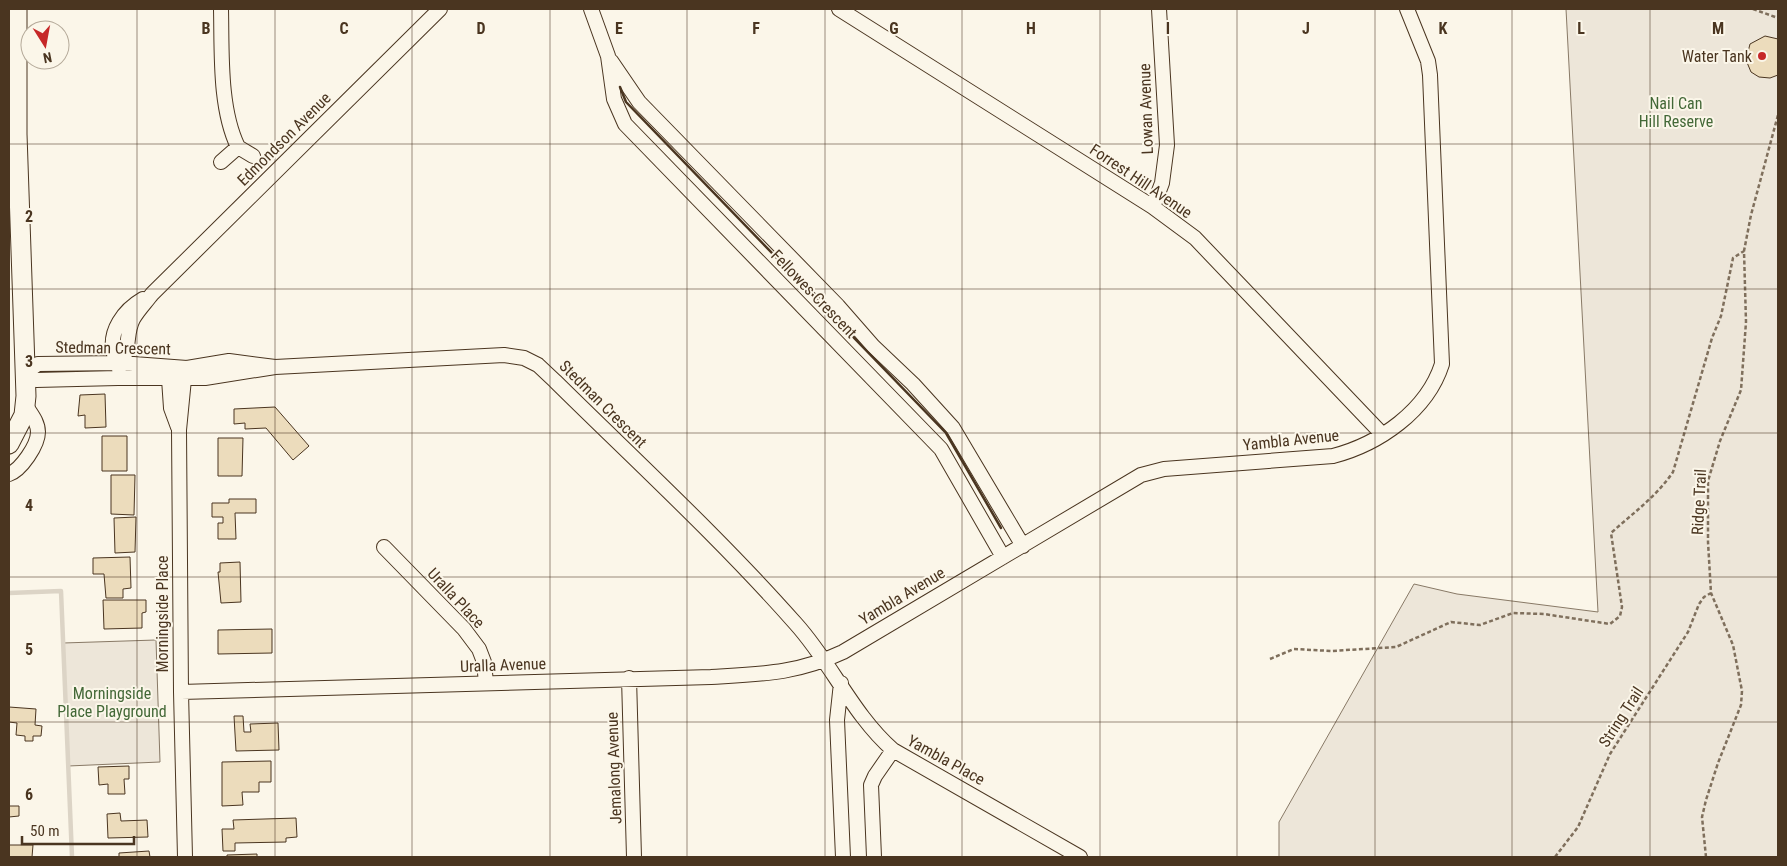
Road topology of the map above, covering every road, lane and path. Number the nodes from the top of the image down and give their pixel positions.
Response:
1 (17, 9) edge
2 (221, 9) edge
3 (440, 9) edge
4 (591, 9) edge
5 (839, 9) edge
6 (1160, 9) edge
7 (1407, 9) edge
8 (1753, 9) edge
9 (1778, 18) edge
10 (608, 56) junction
11 (1778, 117) edge
12 (238, 147) junction
13 (252, 156) dead end
14 (221, 162) dead end
15 (13, 171) edge
16 (1153, 207) junction
17 (1744, 250) junction
18 (120, 363) junction
19 (17, 373) edge
20 (182, 373) junction
21 (118, 378) junction
22 (169, 378) junction
23 (26, 406) junction
24 (179, 430) junction
25 (1382, 434) junction
26 (9, 444) edge
27 (9, 474) edge
28 (1023, 546) junction
29 (384, 547) dead end
30 (1003, 557) junction
31 (1711, 593) junction
32 (1270, 659) dead end
33 (825, 660) junction
34 (629, 678) junction
35 (486, 683) junction
36 (841, 684) junction
37 (180, 692) junction
38 (893, 750) junction
39 (185, 857) edge
40 (634, 857) edge
41 (843, 857) edge
42 (874, 857) edge
43 (1080, 857) edge
44 (1554, 857) edge
45 (1706, 857) edge

1 - 15 street
2 - 12 street
3 - 18 street, Edmondson Avenue
4 - 10 street, Fellowes Crescent
5 - 16 street, Forrest Hill Avenue
6 - 16 street, Lowan Avenue
7 - 25 street, Yambla Avenue
8 - 9 path
10 - 28 street, Fellowes Crescent
10 - 30 street, Fellowes Crescent
11 - 17 path, Ridge Trail
12 - 13 street
12 - 14 street
15 - 19 street
16 - 25 street, Forrest Hill Avenue
17 - 31 path, Ridge Trail
17 - 32 path
18 - 19 street, Stedman Crescent
18 - 20 street, Stedman Crescent
18 - 21 street, Edmondson Avenue
19 - 21 street, Stedman Crescent
19 - 23 street
20 - 22 street, Stedman Crescent
20 - 24 street, Morningside Place
20 - 33 street, Stedman Crescent
21 - 22 street, Stedman Crescent
22 - 24 street, Morningside Place
23 - 26 street
23 - 27 street
24 - 37 street, Morningside Place
25 - 28 street, Yambla Avenue
28 - 30 street, Yambla Avenue
29 - 35 street, Uralla Place
30 - 33 street, Yambla Avenue
31 - 44 path, String Trail
31 - 45 path, Ridge Trail
33 - 34 street, Uralla Avenue
33 - 36 street, Yambla Place
34 - 35 street, Uralla Avenue
34 - 40 street, Jemalong Avenue
35 - 37 street, Uralla Avenue
36 - 38 street, Yambla Place
36 - 41 street
37 - 39 street, Morningside Place
38 - 42 street
38 - 43 street, Yambla Place

